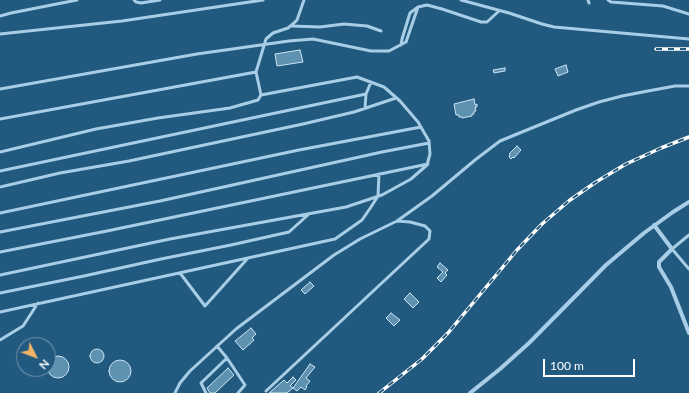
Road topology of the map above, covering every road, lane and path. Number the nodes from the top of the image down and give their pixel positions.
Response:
1 (77, 0) edge
2 (134, 0) edge
3 (160, 0) edge
4 (263, 0) edge
5 (304, 0) edge
6 (461, 0) edge
7 (608, 0) edge
8 (418, 7) junction
9 (499, 11) junction
10 (689, 14) edge
11 (0, 16) edge
12 (292, 26) junction
13 (381, 31) dead end
14 (0, 34) edge
15 (689, 40) edge
16 (265, 44) junction
17 (401, 45) junction
18 (256, 72) junction
19 (371, 82) junction
20 (689, 86) edge
21 (0, 89) edge
22 (366, 94) junction
23 (261, 95) junction
24 (396, 98) junction
25 (365, 108) junction
26 (0, 119) edge
27 (421, 127) junction
28 (429, 143) junction
29 (0, 152) edge
30 (428, 164) junction
31 (0, 171) edge
32 (379, 174) junction
33 (0, 187) edge
34 (378, 196) junction
35 (689, 202) edge
36 (0, 214) edge
37 (310, 214) junction
38 (397, 221) junction
39 (654, 225) junction
40 (0, 232) edge
41 (689, 235) edge
42 (672, 249) junction
43 (0, 252) edge
44 (248, 258) junction
45 (689, 269) edge
46 (180, 273) junction
47 (0, 275) edge
48 (0, 293) edge
49 (38, 303) junction
50 (0, 312) edge
51 (689, 333) edge
52 (0, 340) edge
53 (217, 346) junction
54 (227, 358) junction
55 (266, 391) dead end
56 (175, 393) edge
57 (206, 393) edge
58 (238, 393) edge
59 (470, 393) edge

1 - 11 lane
2 - 3 lane
4 - 14 lane
5 - 12 lane
6 - 9 lane
7 - 10 lane
8 - 9 lane
8 - 17 lane
8 - 17 lane
9 - 15 lane
12 - 13 lane
12 - 16 lane
16 - 17 lane
16 - 18 lane
16 - 21 lane
18 - 23 lane
18 - 26 lane
19 - 22 lane
19 - 23 lane
19 - 24 lane
20 - 38 lane
22 - 25 lane
22 - 31 lane
23 - 29 lane
24 - 25 lane
24 - 27 lane
25 - 33 lane
27 - 28 lane
27 - 36 lane
28 - 30 lane
28 - 40 lane
30 - 32 lane
30 - 34 lane
32 - 34 lane
32 - 43 lane
34 - 37 lane
34 - 44 lane
35 - 39 street
37 - 47 lane
37 - 48 lane
38 - 53 lane
38 - 55 lane
39 - 42 street
39 - 59 street
41 - 42 lane
42 - 45 lane
42 - 51 street
44 - 46 lane
44 - 46 lane
46 - 49 lane
49 - 50 lane
49 - 52 lane
53 - 54 lane
53 - 56 lane
54 - 57 lane
54 - 58 lane

